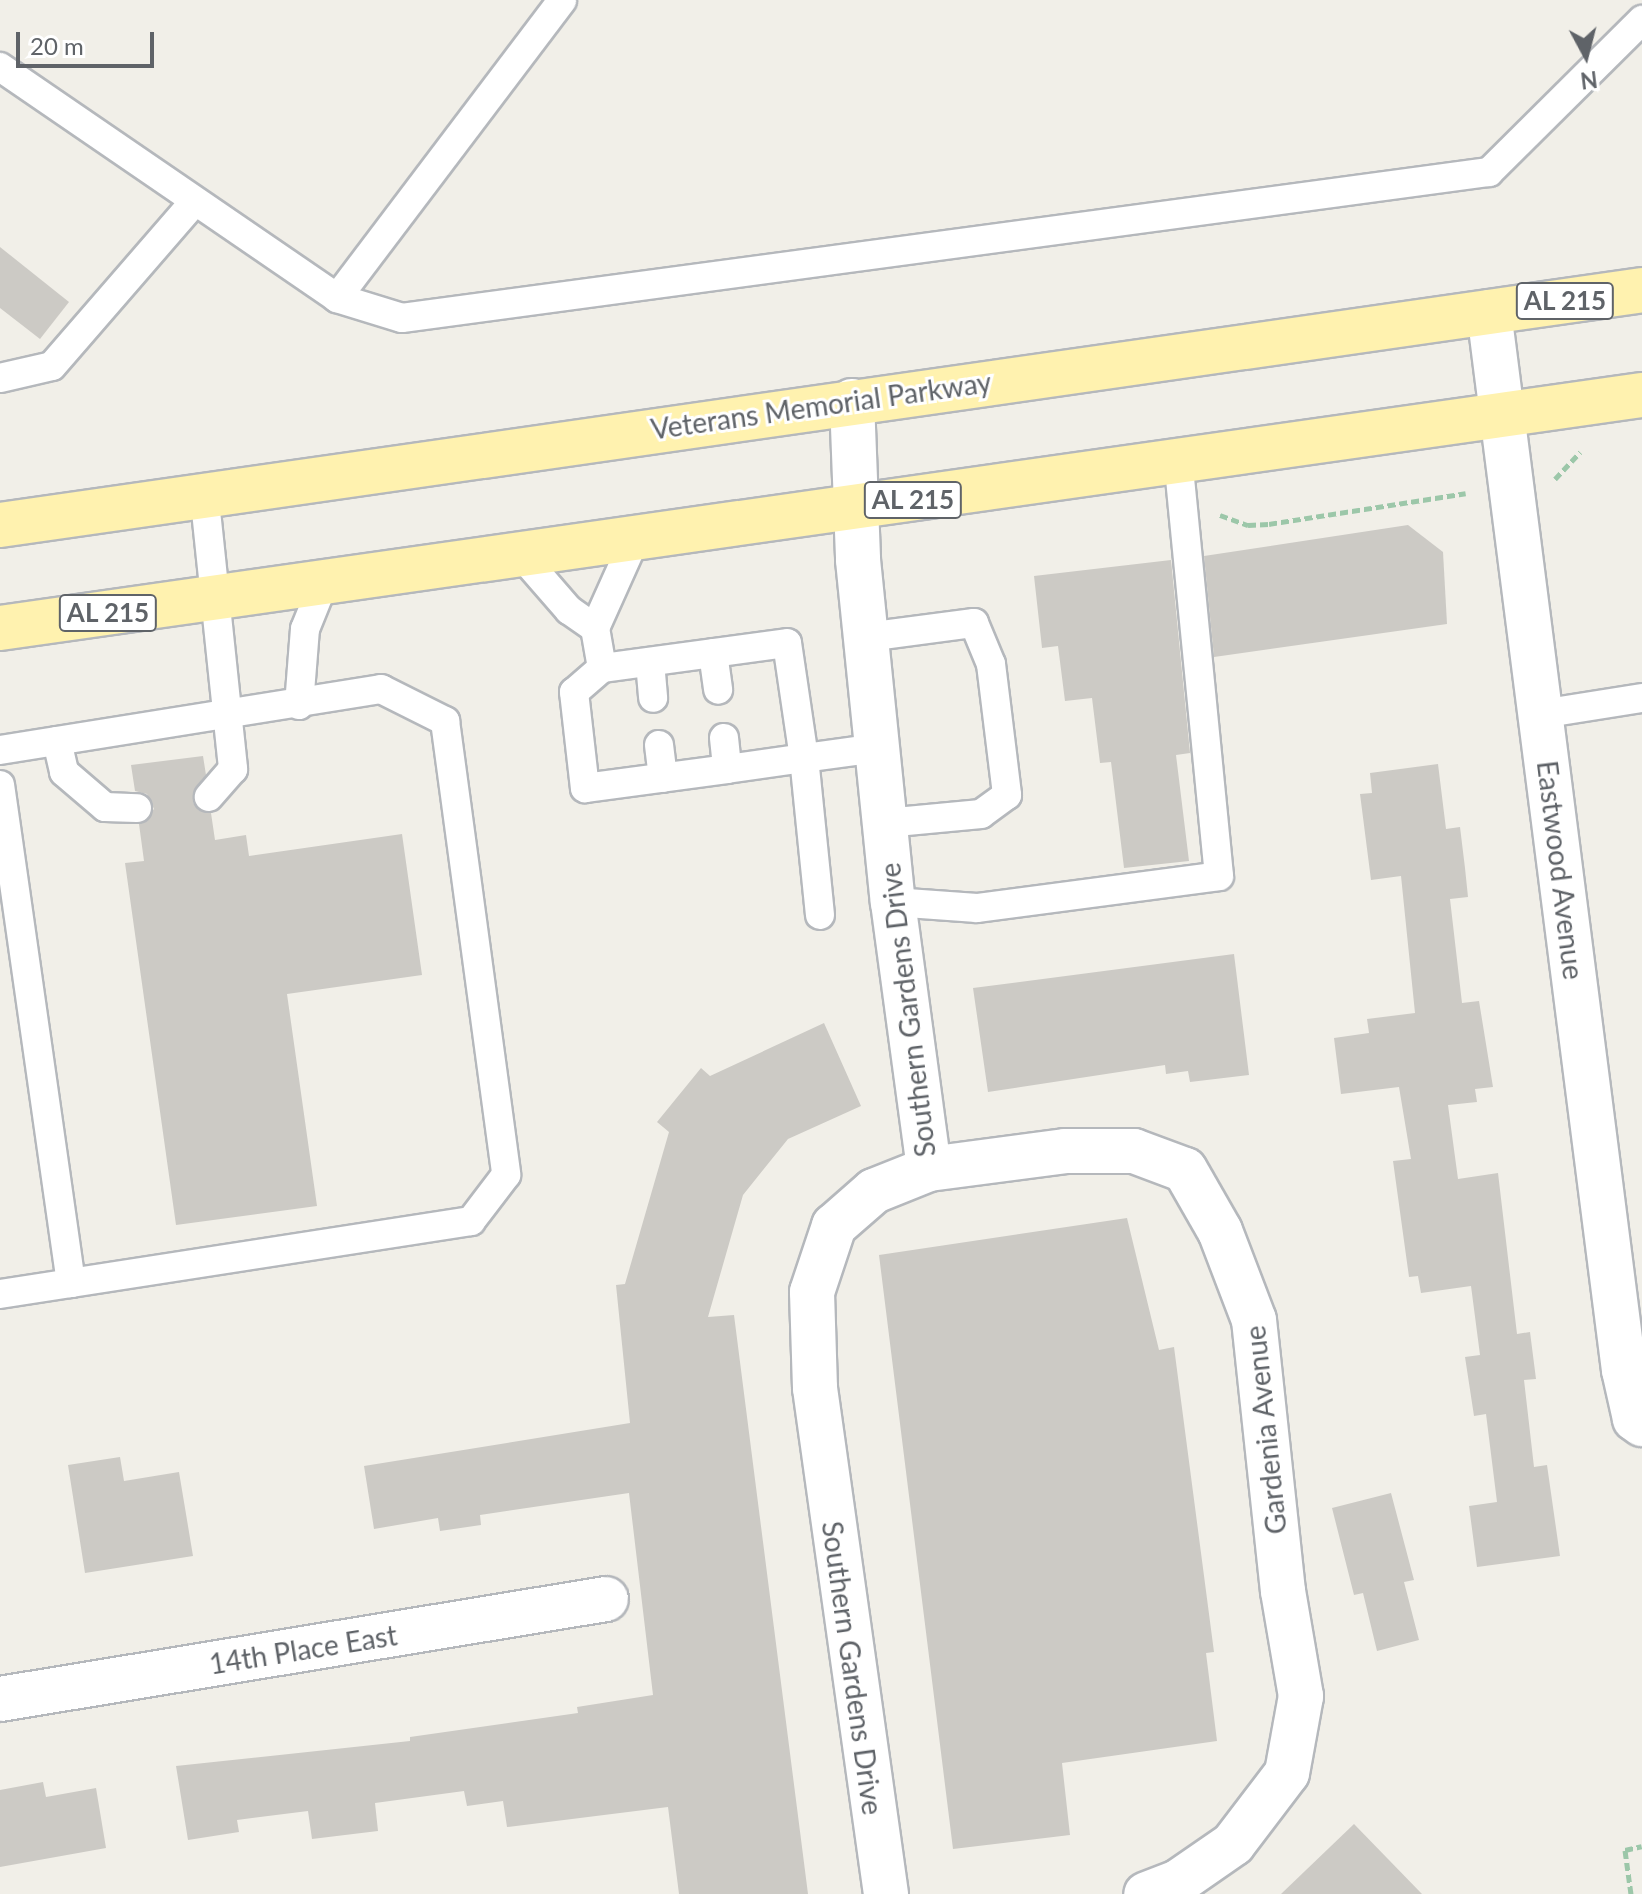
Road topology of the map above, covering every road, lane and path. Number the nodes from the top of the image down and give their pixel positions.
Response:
1 (562, 0) edge
2 (1639, 30) edge
3 (0, 67) edge
4 (195, 201) junction
5 (1642, 290) edge
6 (337, 298) junction
7 (1489, 312) junction
8 (0, 378) edge
9 (1642, 395) edge
10 (852, 401) junction
11 (1503, 414) junction
12 (1590, 447) dead end
13 (1178, 461) junction
14 (1512, 486) junction
15 (204, 492) junction
16 (853, 509) junction
17 (1183, 510) junction
18 (9, 519) edge
19 (635, 539) junction
20 (522, 556) junction
21 (324, 582) junction
22 (215, 597) junction
23 (0, 628) edge
24 (595, 628) junction
25 (867, 637) junction
26 (713, 653) junction
27 (650, 662) junction
28 (602, 668) junction
29 (718, 690) dead end
30 (653, 698) dead end
31 (1642, 698) edge
32 (299, 705) junction
33 (1541, 714) junction
34 (229, 716) junction
35 (724, 738) dead end
36 (57, 741) junction
37 (659, 745) dead end
38 (878, 748) junction
39 (0, 750) edge
40 (804, 758) junction
41 (727, 769) junction
42 (663, 778) junction
43 (0, 785) edge
44 (209, 797) dead end
45 (137, 808) dead end
46 (885, 823) junction
47 (893, 902) junction
48 (820, 915) dead end
49 (929, 1169) junction
50 (71, 1283) junction
51 (0, 1294) edge
52 (1642, 1424) edge
53 (606, 1599) dead end
54 (0, 1699) edge
55 (1642, 1846) edge
56 (886, 1894) edge
57 (1146, 1894) edge
58 (1631, 1894) edge

1 - 6 lane
2 - 6 lane
3 - 4 lane
4 - 6 lane
4 - 8 lane
5 - 7 main road, Veterans Memorial Parkway / AL 215
7 - 10 main road, Veterans Memorial Parkway / AL 215
7 - 11 street, Eastwood Avenue
9 - 11 main road, AL 215
10 - 15 main road, Veterans Memorial Parkway / AL 215
10 - 16 street, Southern Gardens Drive
11 - 13 main road, AL 215
11 - 14 street, Eastwood Avenue
12 - 14 path
13 - 16 main road, AL 215
13 - 17 lane
14 - 17 path
14 - 33 street, Eastwood Avenue
15 - 18 main road, Veterans Memorial Parkway / AL 215
15 - 22 lane
16 - 19 main road, AL 215
16 - 25 street, Southern Gardens Drive
17 - 47 lane
19 - 20 main road, AL 215
19 - 24 lane
20 - 21 main road, AL 215
20 - 24 lane
21 - 22 main road, AL 215
21 - 32 lane
22 - 23 main road, AL 215
22 - 34 lane
24 - 28 lane
25 - 38 street, Southern Gardens Drive
25 - 46 lane
26 - 27 lane
26 - 29 lane
26 - 40 lane
27 - 28 lane
27 - 30 lane
28 - 42 lane
31 - 33 lane
32 - 34 lane
32 - 50 lane
33 - 52 street, Eastwood Avenue
34 - 36 lane
34 - 44 lane
35 - 41 lane
36 - 39 lane
36 - 45 lane
37 - 42 lane
38 - 40 lane
38 - 46 street, Southern Gardens Drive
40 - 41 lane
40 - 48 lane
41 - 42 lane
43 - 50 lane
46 - 47 street, Southern Gardens Drive
47 - 49 street, Southern Gardens Drive
49 - 56 street, Southern Gardens Drive
49 - 57 street, Gardenia Avenue
50 - 51 lane
53 - 54 street, 14th Place East
55 - 58 path

